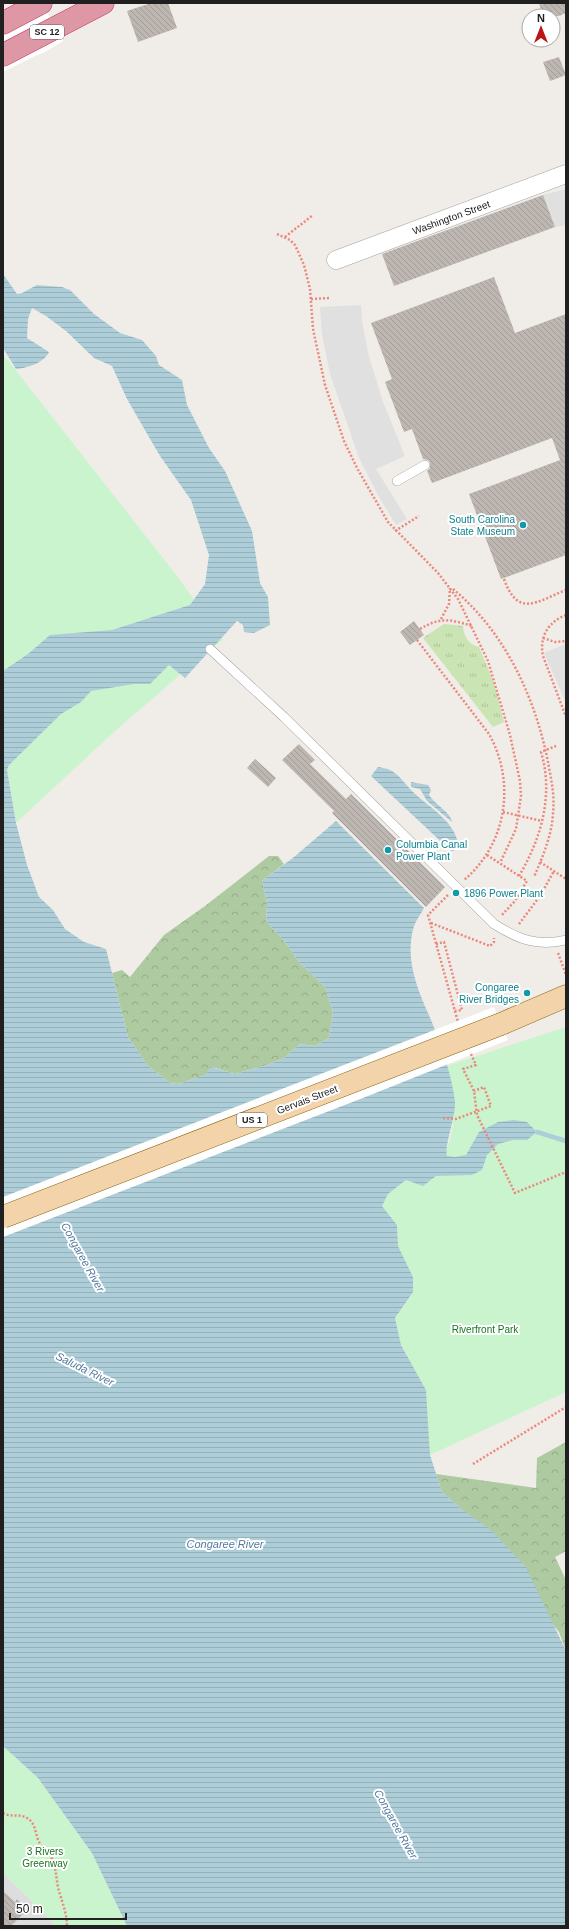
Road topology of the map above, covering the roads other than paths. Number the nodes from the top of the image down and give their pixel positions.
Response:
1 (41, 3) edge
2 (97, 6) edge
3 (3, 23) edge
4 (3, 55) edge
5 (566, 174) edge
6 (336, 260) dead end
7 (425, 465) dead end
8 (397, 481) dead end
9 (210, 649) dead end
10 (566, 940) edge
11 (566, 996) edge
12 (3, 1217) edge

1 - 3 highway, SC 12
2 - 4 highway, SC 12
5 - 6 street, Washington Street
7 - 8 lane
9 - 10 lane
11 - 12 main road, Gervais Street / US 1, bridge

